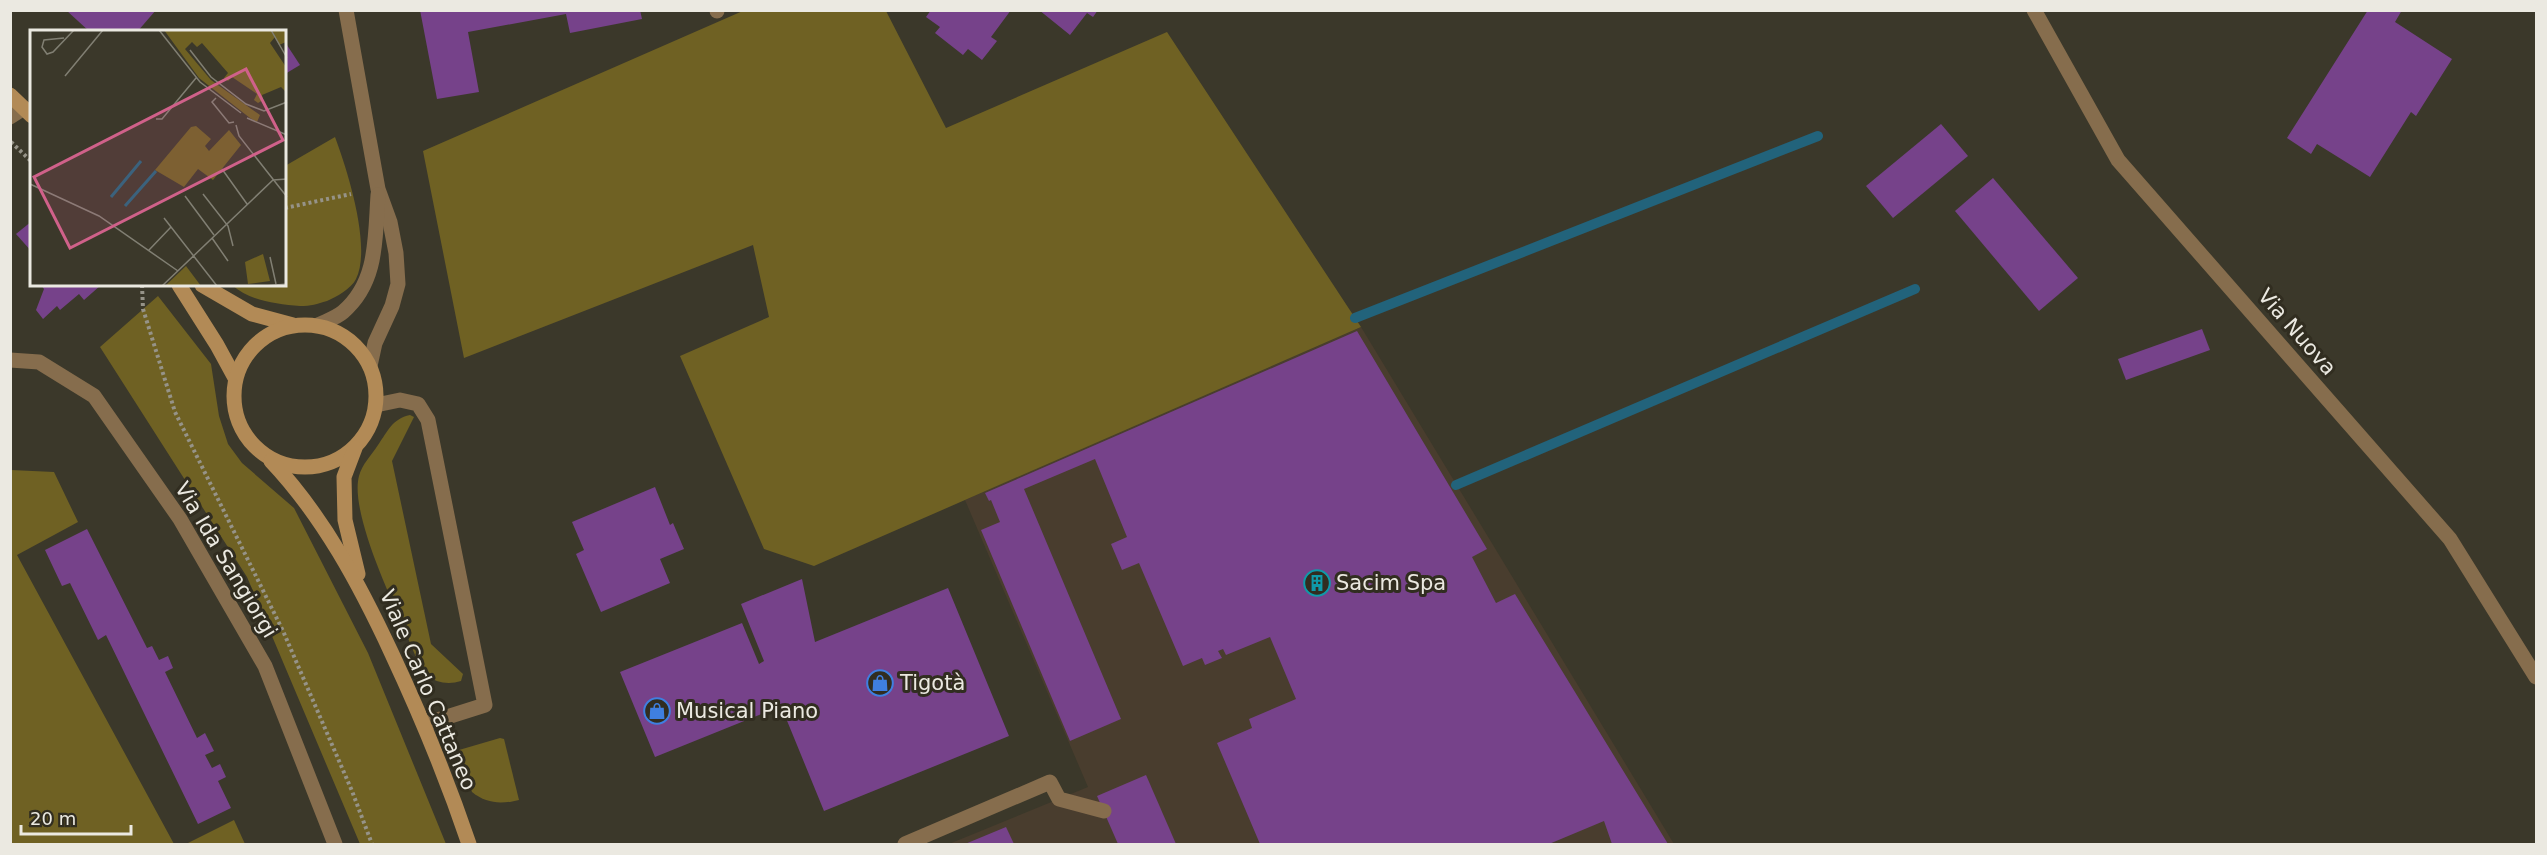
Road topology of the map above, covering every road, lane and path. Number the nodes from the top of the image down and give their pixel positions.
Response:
1 (346, 10) edge
2 (2034, 10) edge
3 (10, 95) edge
4 (28, 112) edge
5 (10, 117) edge
6 (10, 141) edge
7 (30, 160) edge
8 (378, 189) junction
9 (286, 208) edge
10 (142, 286) edge
11 (180, 286) edge
12 (204, 286) edge
13 (294, 325) junction
14 (318, 325) junction
15 (10, 360) edge
16 (370, 366) junction
17 (235, 378) junction
18 (376, 405) junction
19 (356, 447) junction
20 (269, 459) junction
21 (360, 586) junction
22 (2536, 677) edge
23 (425, 724) junction
24 (1104, 811) dead end
25 (335, 844) edge
26 (372, 844) edge
27 (469, 844) edge
28 (905, 844) edge

1 - 8 street
2 - 22 street, Via Nuova
3 - 4 main road
4 - 5 street
6 - 7 path
8 - 9 path
8 - 14 street
8 - 16 street
10 - 26 path
11 - 17 main road
12 - 13 main road
13 - 14 main road
13 - 17 main road
14 - 16 main road
15 - 25 street, Via Ida Sangiorgi
16 - 18 main road
17 - 20 main road
18 - 19 main road
18 - 23 street
19 - 20 main road
19 - 21 main road, Viale Carlo Cattaneo
20 - 21 main road, Viale Carlo Cattaneo
21 - 23 main road, Viale Carlo Cattaneo
23 - 27 main road, Viale Carlo Cattaneo
24 - 28 street

